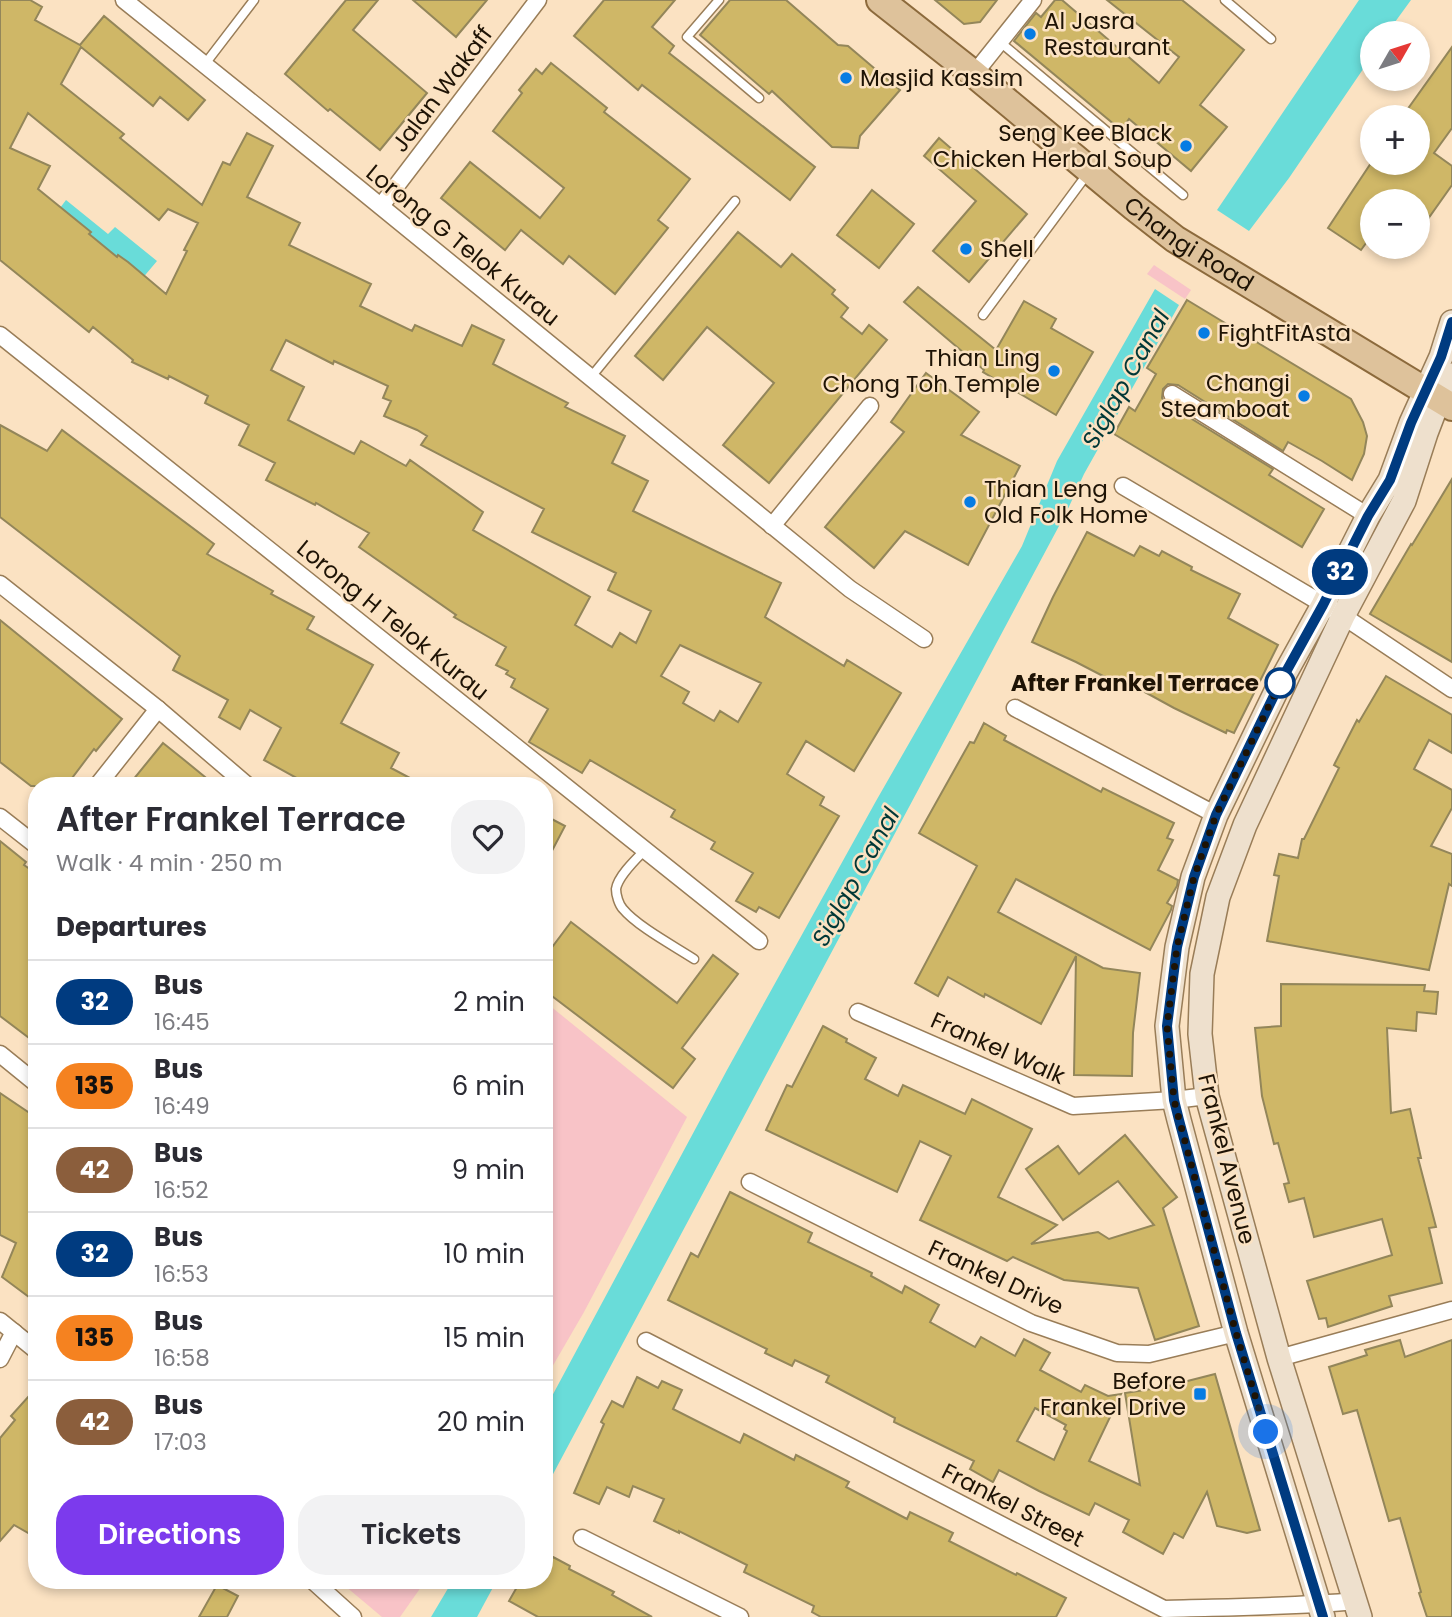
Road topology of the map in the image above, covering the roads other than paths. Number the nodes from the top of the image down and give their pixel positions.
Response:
1 (124, 0) edge
2 (254, 0) edge
3 (538, 0) edge
4 (719, 0) edge
5 (880, 0) edge
6 (1033, 0) edge
7 (1224, 0) edge
8 (1270, 39) dead end
9 (1000, 42) junction
10 (205, 64) junction
11 (974, 74) junction
12 (759, 98) dead end
13 (1090, 170) junction
14 (1183, 195) dead end
15 (735, 201) dead end
16 (381, 206) junction
17 (983, 315) dead end
18 (1452, 322) edge
19 (0, 335) edge
20 (1452, 375) edge
21 (590, 378) junction
22 (1172, 394) dead end
23 (1439, 399) edge
24 (870, 406) dead end
25 (1123, 486) dead end
26 (1368, 516) junction
27 (772, 526) junction
28 (0, 584) edge
29 (1333, 610) junction
30 (924, 639) dead end
31 (1452, 689) edge
32 (1015, 708) dead end
33 (158, 709) junction
34 (104, 777) edge
35 (237, 777) edge
36 (1216, 815) junction
37 (0, 817) edge
38 (28, 839) edge
39 (645, 850) junction
40 (759, 941) dead end
41 (694, 959) dead end
42 (858, 1012) dead end
43 (0, 1054) edge
44 (28, 1077) edge
45 (1207, 1096) junction
46 (1174, 1100) junction
47 (750, 1182) dead end
48 (1452, 1310) edge
49 (0, 1321) edge
50 (14, 1332) junction
51 (1236, 1333) junction
52 (646, 1341) dead end
53 (28, 1344) edge
54 (1279, 1358) junction
55 (0, 1359) edge
56 (582, 1538) dead end
57 (322, 1589) edge
58 (1358, 1609) edge
59 (1322, 1611) edge
60 (1164, 1613) edge
61 (353, 1617) edge
62 (740, 1617) edge

1 - 10 street, Lorong G Telok Kurau
2 - 10 lane
3 - 16 street, Jalan Wakaff
4 - 12 lane
5 - 11 main road, Changi Road
6 - 9 street
7 - 8 lane
9 - 11 street
9 - 14 lane
10 - 16 street, Lorong G Telok Kurau
11 - 13 main road, Changi Road
13 - 17 lane
13 - 23 main road, Changi Road
15 - 21 lane
16 - 21 street, Lorong G Telok Kurau
18 - 23 street
19 - 39 street, Lorong H Telok Kurau
20 - 23 street
21 - 27 street, Lorong G Telok Kurau
22 - 26 street
23 - 26 street, Frankel Avenue
23 - 29 street, Frankel Avenue
24 - 27 street
25 - 29 street
26 - 29 street, Frankel Avenue
27 - 30 street, Lorong G Telok Kurau
28 - 33 street
29 - 31 street
29 - 36 street, Frankel Avenue
29 - 45 street, Frankel Avenue
32 - 36 street
33 - 34 street
33 - 35 street
36 - 46 street, Frankel Avenue
37 - 38 street
39 - 40 street, Lorong H Telok Kurau
39 - 41 lane
42 - 46 street, Frankel Walk
43 - 44 street
45 - 46 street, Frankel Walk
45 - 54 street, Frankel Avenue
46 - 51 street, Frankel Avenue
47 - 51 street, Frankel Drive
48 - 54 street
49 - 50 street
50 - 53 street
50 - 55 street
51 - 59 street, Frankel Avenue
52 - 60 street, Frankel Street
54 - 58 street, Frankel Avenue
56 - 62 street
57 - 61 street
58 - 59 street, Frankel Street
59 - 60 street, Frankel Street

